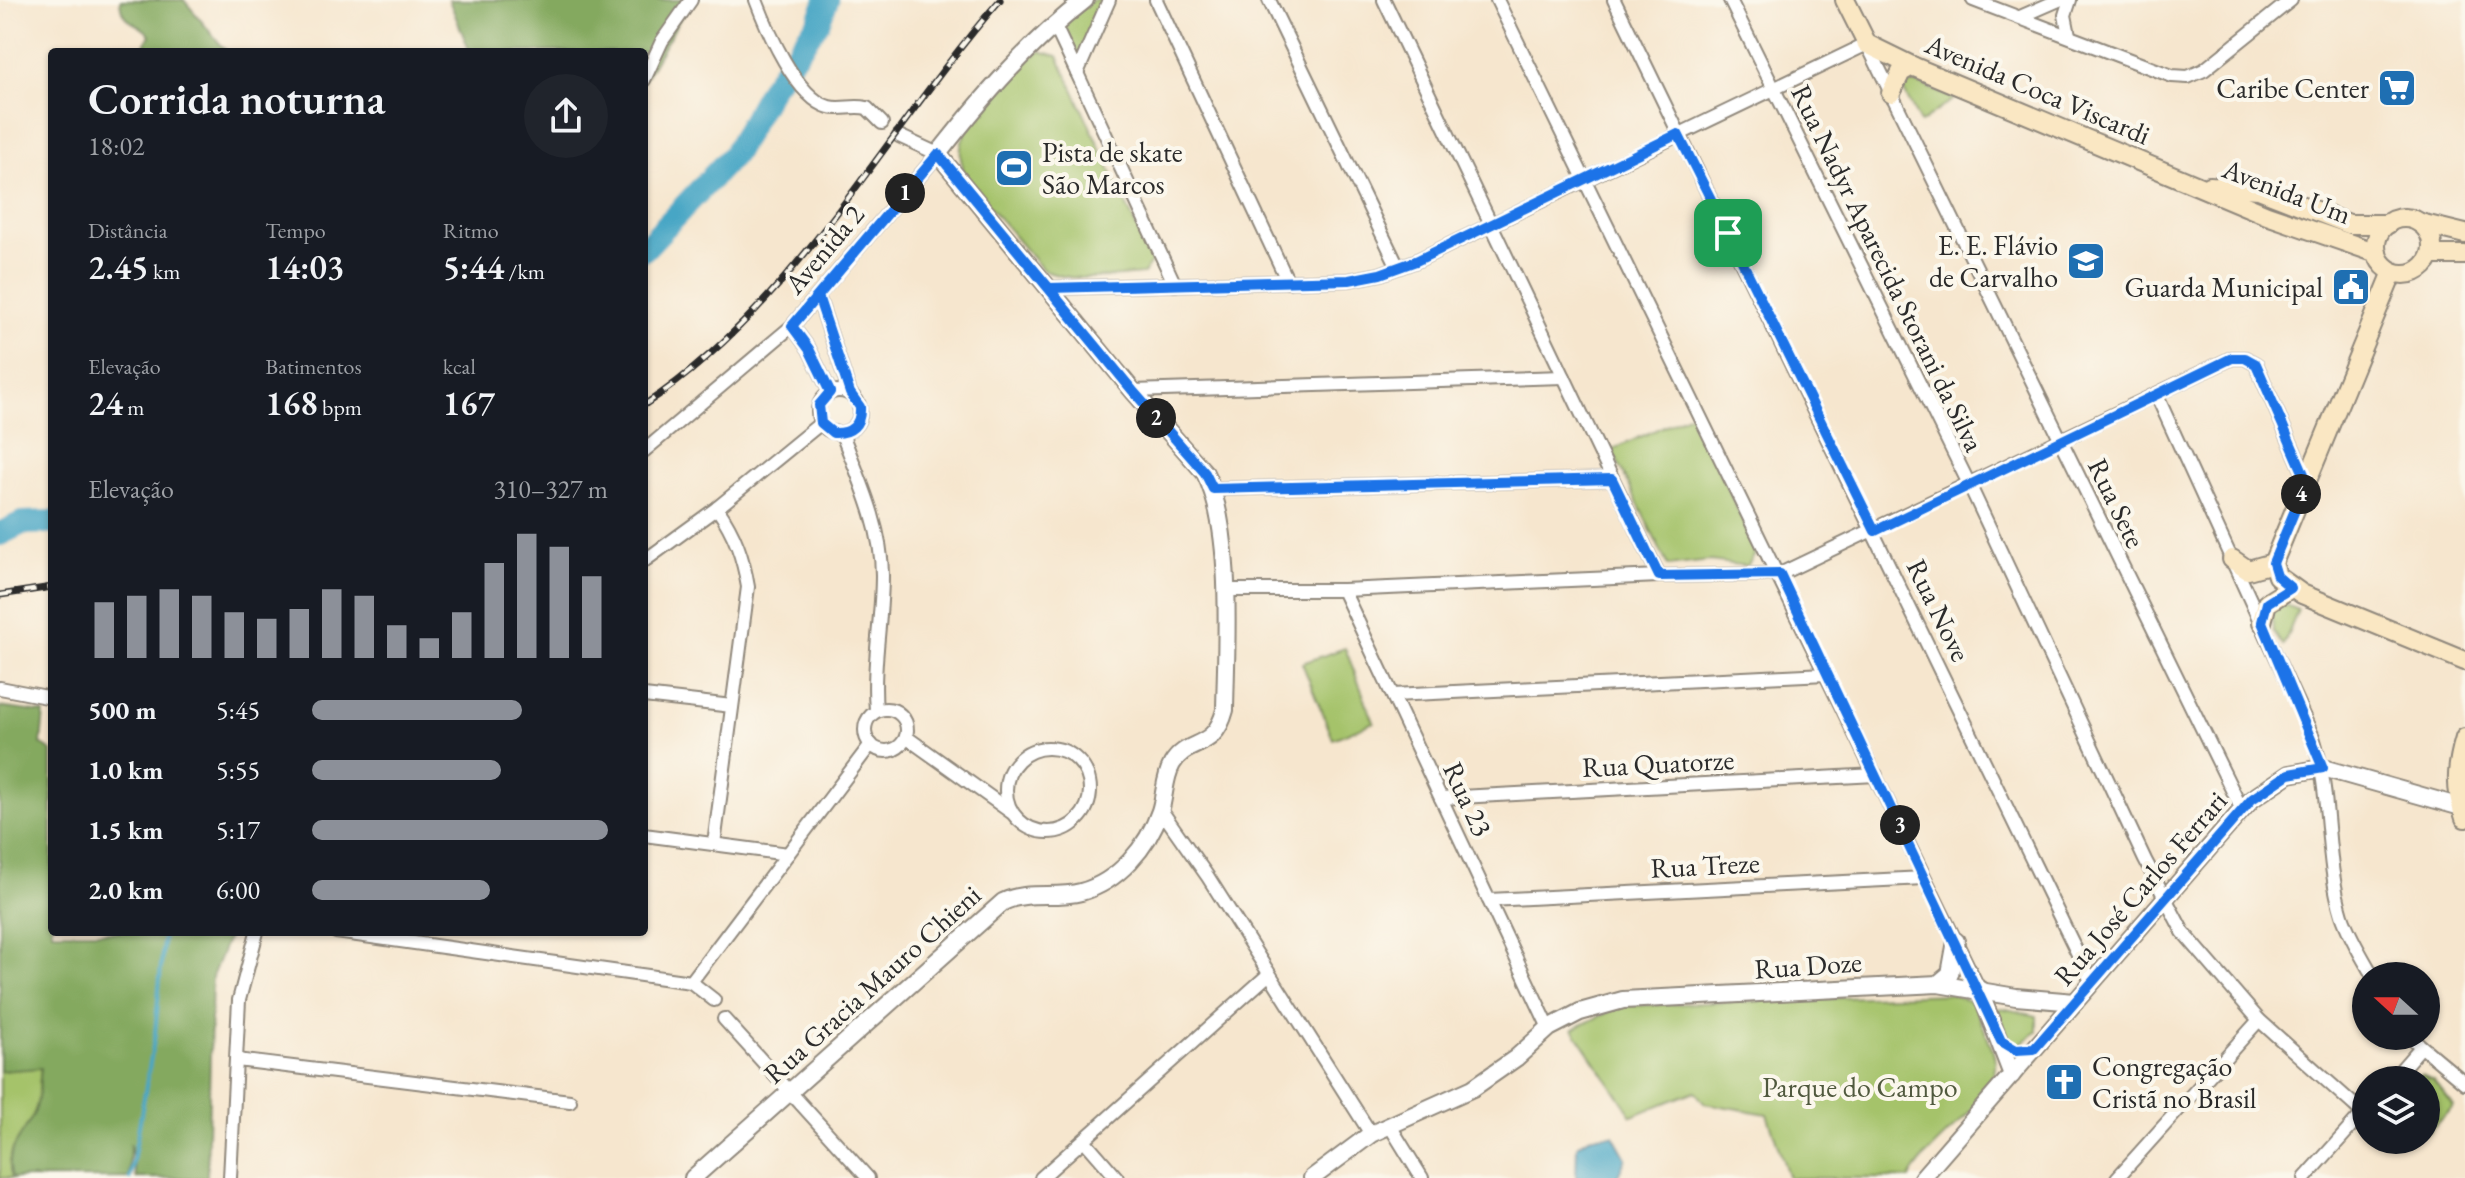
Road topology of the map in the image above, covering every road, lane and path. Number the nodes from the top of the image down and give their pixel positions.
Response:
1 (691, 0) edge
2 (756, 0) edge
3 (1085, 0) edge
4 (1109, 0) edge
5 (1156, 0) edge
6 (1269, 0) edge
7 (1384, 0) edge
8 (1497, 0) edge
9 (1614, 0) edge
10 (1730, 0) edge
11 (1845, 0) edge
12 (1973, 0) edge
13 (2059, 0) edge
14 (2070, 0) edge
15 (2291, 0) edge
16 (2020, 17) junction
17 (1054, 24) junction
18 (2069, 35) junction
19 (1867, 44) junction
20 (1912, 66) junction
21 (648, 71) edge
22 (1077, 73) junction
23 (1772, 89) junction
24 (1891, 93) junction
25 (882, 123) dead end
26 (1678, 134) junction
27 (899, 136) dead end
28 (938, 154) junction
29 (1584, 180) junction
30 (2190, 184) junction
31 (2420, 223) junction
32 (2388, 224) junction
33 (1491, 225) junction
34 (2462, 230) edge
35 (2377, 253) junction
36 (2431, 255) junction
37 (2465, 255) edge
38 (1398, 267) junction
39 (2393, 272) junction
40 (1288, 282) junction
41 (1175, 285) junction
42 (1049, 288) junction
43 (818, 296) junction
44 (792, 326) junction
45 (1564, 377) junction
46 (1133, 391) junction
47 (830, 392) junction
48 (850, 393) junction
49 (2157, 396) junction
50 (821, 423) junction
51 (842, 434) junction
52 (2060, 441) junction
53 (648, 448) edge
54 (1612, 479) junction
55 (2307, 481) junction
56 (1970, 486) junction
57 (1213, 489) junction
58 (717, 508) junction
59 (1875, 531) junction
60 (648, 558) edge
61 (2232, 559) junction
62 (2273, 563) junction
63 (1780, 574) junction
64 (1659, 576) junction
65 (2291, 588) junction
66 (1227, 590) junction
67 (1343, 590) junction
68 (2262, 622) junction
69 (2465, 661) edge
70 (1826, 674) junction
71 (0, 688) edge
72 (1393, 695) junction
73 (648, 696) edge
74 (48, 697) edge
75 (732, 706) junction
76 (876, 710) junction
77 (906, 737) junction
78 (2465, 738) edge
79 (871, 744) junction
80 (2323, 768) junction
81 (1876, 775) junction
82 (1441, 798) junction
83 (1161, 810) junction
84 (2242, 810) junction
85 (2464, 811) edge
86 (1012, 813) junction
87 (648, 836) edge
88 (714, 844) junction
89 (788, 854) junction
90 (1924, 878) junction
91 (2167, 899) junction
92 (1489, 900) junction
93 (256, 936) edge
94 (364, 936) edge
95 (1956, 941) junction
96 (2366, 962) edge
97 (1268, 975) junction
98 (691, 982) junction
99 (2092, 983) junction
100 (1938, 984) junction
101 (1979, 989) junction
102 (2022, 998) junction
103 (714, 1000) dead end
104 (2075, 1002) junction
105 (1992, 1018) junction
106 (724, 1019) dead end
107 (2259, 1020) junction
108 (1549, 1028) junction
109 (2001, 1041) junction
110 (2038, 1043) junction
111 (2418, 1050) edge
112 (2423, 1050) edge
113 (237, 1060) junction
114 (2404, 1066) edge
115 (2012, 1075) junction
116 (2465, 1083) edge
117 (790, 1092) junction
118 (570, 1101) dead end
119 (2352, 1101) edge
120 (2352, 1125) edge
121 (1390, 1126) junction
122 (1371, 1134) junction
123 (1084, 1140) junction
124 (230, 1178) edge
125 (693, 1178) edge
126 (868, 1178) edge
127 (1041, 1178) edge
128 (1117, 1178) edge
129 (1312, 1178) edge
130 (1422, 1178) edge
131 (1922, 1178) edge
132 (2117, 1178) edge
133 (2305, 1178) edge

1 - 21 street
2 - 25 street
3 - 17 street, Avenida 2
4 - 22 street
5 - 40 street
6 - 38 street
7 - 33 street
8 - 29 street
9 - 26 street, Rua Nove
10 - 23 street, Rua Nadyr Aparecida Storani da Silva
11 - 19 main road
12 - 16 street
13 - 16 street
14 - 18 street
15 - 18 street
16 - 18 street
17 - 22 street
17 - 28 street, Avenida 2
19 - 20 main road, Avenida Coca Viscardi
19 - 23 street
19 - 24 street, Rua Sete
20 - 24 main road
20 - 30 main road, Avenida Coca Viscardi
22 - 41 street
23 - 26 street
23 - 56 street, Rua Nadyr Aparecida Storani da Silva
24 - 52 street, Rua Sete
26 - 29 street
26 - 59 street, Rua Nove
27 - 28 street
28 - 42 street
28 - 43 street, Avenida 2
29 - 33 street
29 - 63 street
30 - 32 main road, Avenida Um
30 - 35 main road, Avenida Um
31 - 32 main road
31 - 34 main road
31 - 36 main road
32 - 35 main road
33 - 38 street
33 - 45 street
35 - 39 main road
36 - 37 main road
36 - 39 main road
38 - 40 street
39 - 55 main road
40 - 41 street
41 - 42 street
42 - 46 street
43 - 44 street, Avenida 2
43 - 48 street
44 - 47 street
44 - 53 street, Avenida 2
45 - 46 street
45 - 54 street
46 - 57 street
47 - 48 street
47 - 50 street
48 - 51 street
49 - 52 street
49 - 55 street
49 - 61 street
50 - 51 street
50 - 58 street
51 - 76 street
52 - 56 street
52 - 84 street, Rua Sete
54 - 57 street
54 - 64 street
55 - 62 main road
56 - 59 street
56 - 91 street, Rua Nadyr Aparecida Storani da Silva
57 - 66 street
58 - 60 street
58 - 75 street
59 - 63 street
59 - 99 street, Rua Nove
61 - 62 main road
61 - 68 street
62 - 65 main road
63 - 64 street
63 - 70 street
64 - 67 street
65 - 68 main road
65 - 69 main road
66 - 67 street
66 - 83 street, Rua Gracia Mauro Chieni
67 - 72 street, Rua 23
68 - 80 street
70 - 72 street
70 - 81 street
71 - 74 street
72 - 82 street, Rua 23
73 - 75 street
75 - 88 street
76 - 77 street
76 - 79 street
77 - 79 street
77 - 86 street
78 - 85 main road
79 - 89 street
80 - 84 street, Rua José Carlos Ferrari
80 - 85 street, Rua José Carlos Ferrari
80 - 96 street
81 - 82 street, Rua Quatorze
81 - 90 street
82 - 92 street, Rua 23
83 - 97 street
83 - 117 street, Rua Gracia Mauro Chieni
84 - 91 street, Rua José Carlos Ferrari
86 - 86 street
87 - 88 street
88 - 89 street
89 - 98 street
90 - 92 street, Rua Treze
90 - 95 street
91 - 99 street, Rua José Carlos Ferrari
91 - 107 street, Rua Nadyr Aparecida Storani da Silva
92 - 108 street, Rua 23
93 - 113 street
94 - 98 street
95 - 100 street
95 - 101 street
97 - 122 street
97 - 123 street
98 - 103 street
99 - 104 street, Rua José Carlos Ferrari
100 - 101 street, Rua Doze
100 - 108 street, Rua Doze
101 - 102 street, Rua Doze
101 - 105 street
102 - 104 street, Rua Doze
102 - 105 street
102 - 110 street
104 - 110 street, Rua José Carlos Ferrari
105 - 109 street
106 - 117 street
107 - 119 street, Rua Nadyr Aparecida Storani da Silva
107 - 132 street
108 - 121 street, Rua Doze
109 - 110 street
109 - 115 street
110 - 115 street, Rua José Carlos Ferrari
111 - 114 street
112 - 116 street
113 - 118 street
113 - 124 street
115 - 131 street, Rua José Carlos Ferrari
117 - 125 street, Rua Gracia Mauro Chieni
117 - 126 street
120 - 133 street
121 - 122 street, Rua Doze
121 - 130 street
122 - 129 street, Rua Doze
123 - 127 street
123 - 128 street

